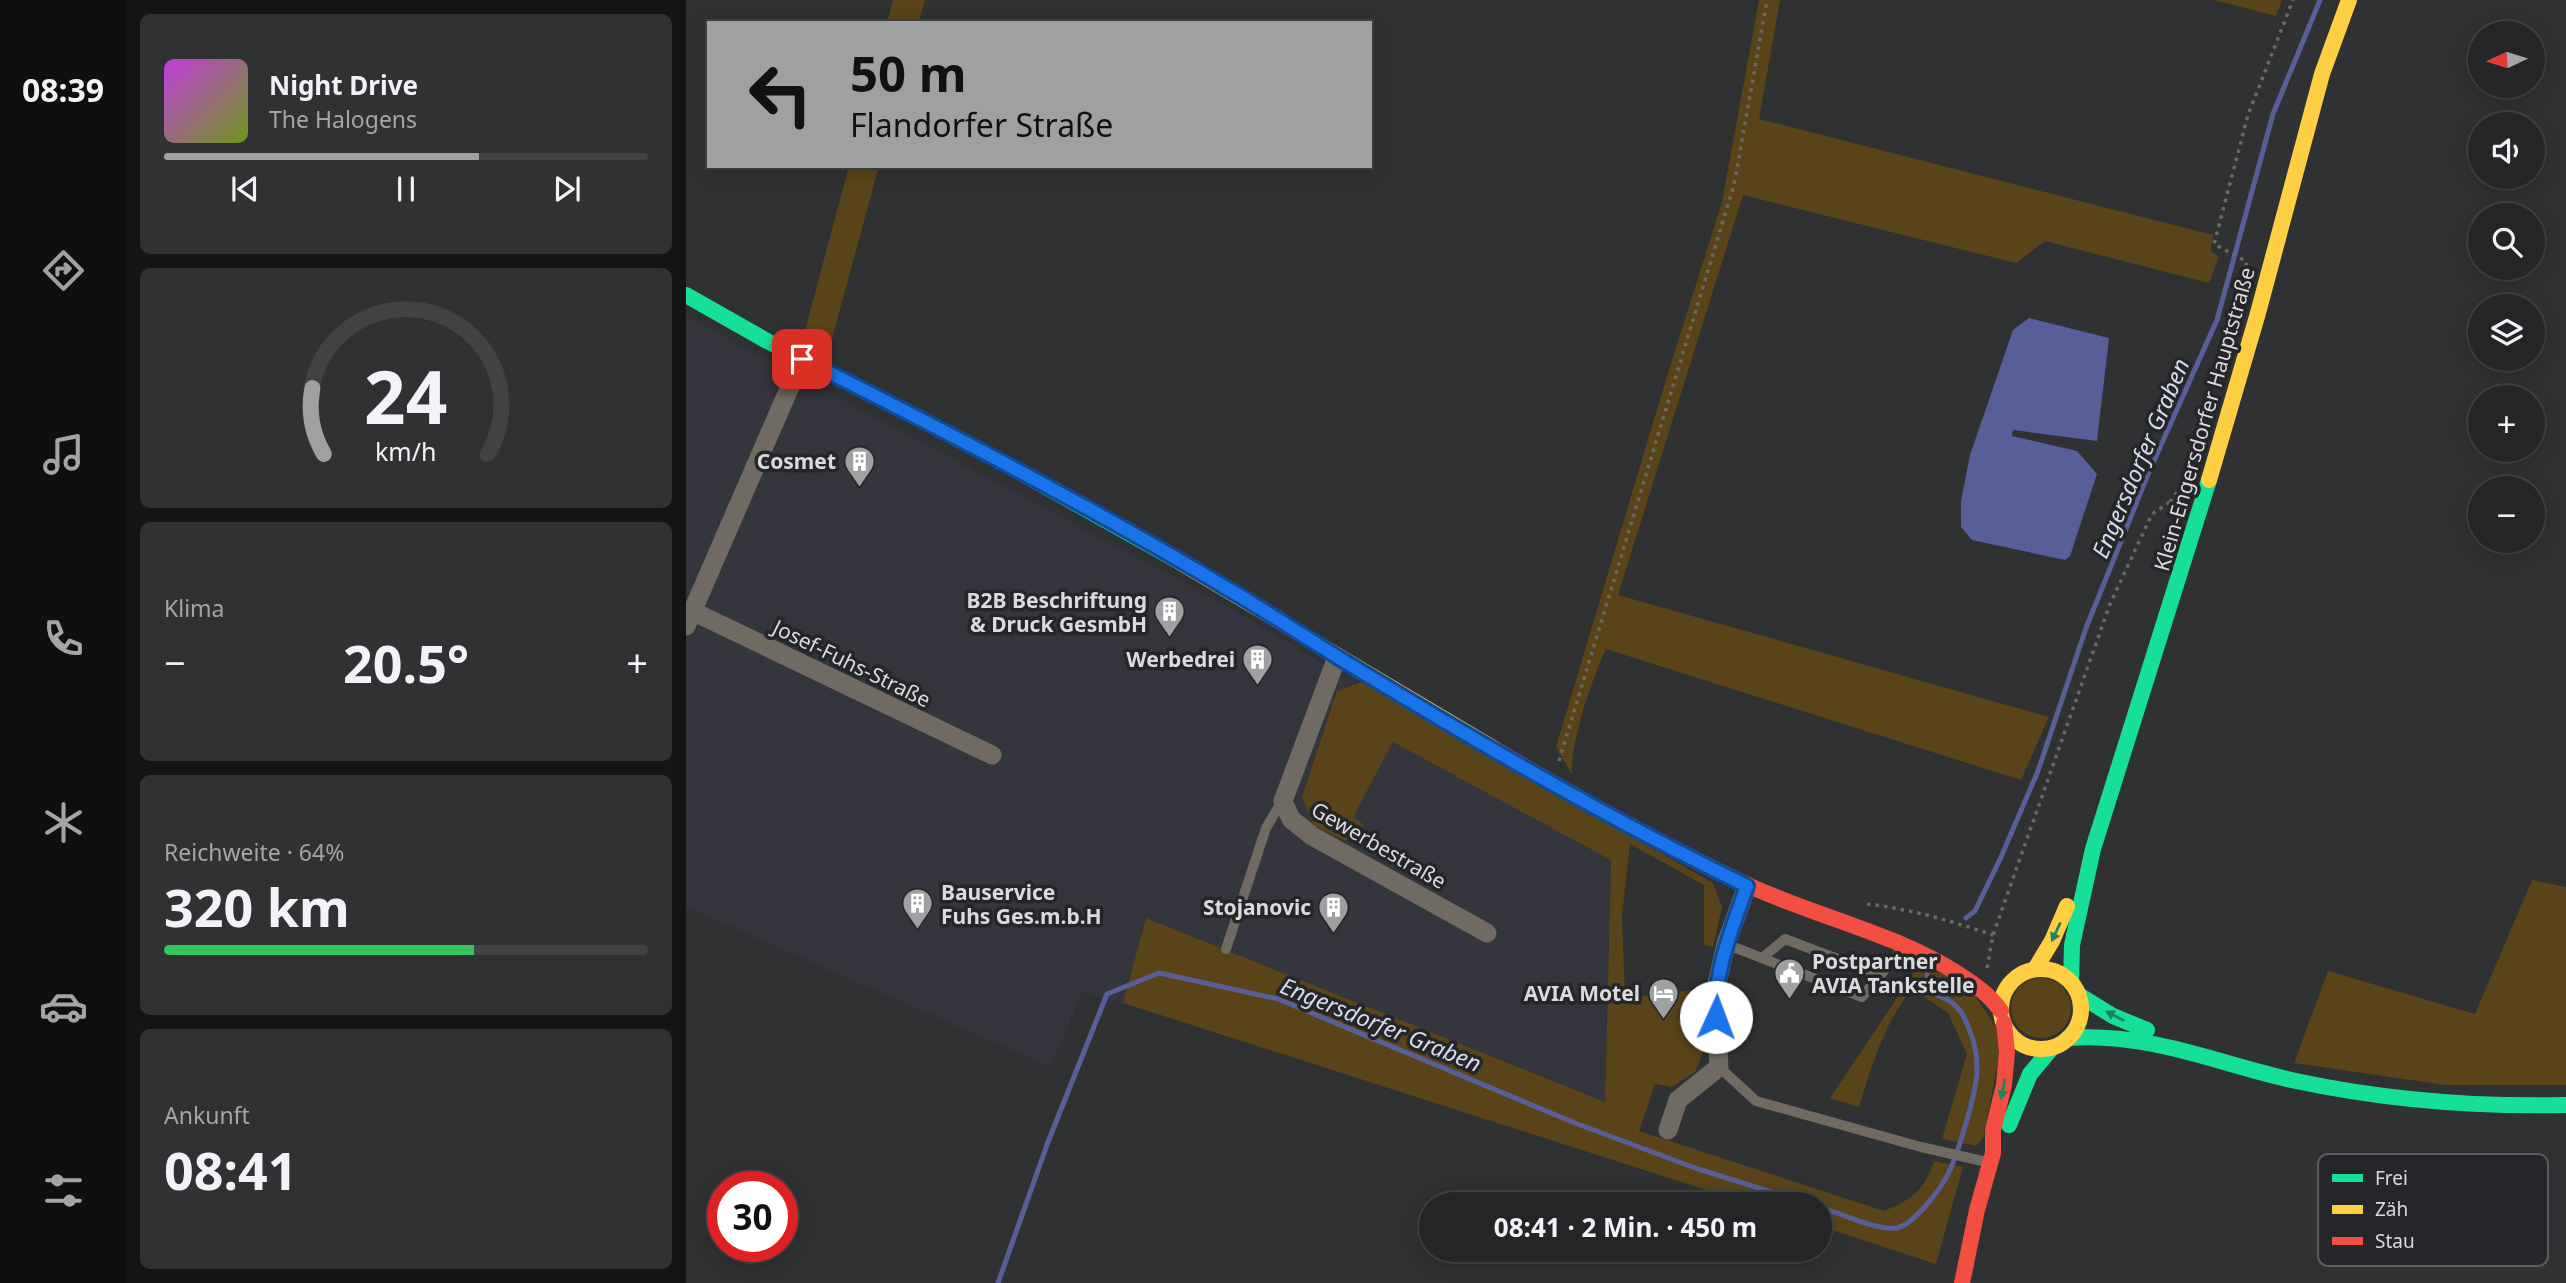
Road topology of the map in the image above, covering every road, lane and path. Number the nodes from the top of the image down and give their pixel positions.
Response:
1 (1767, 0) edge
2 (2293, 0) edge
3 (2349, 0) edge
4 (2247, 262) dead end
5 (686, 295) edge
6 (802, 359) junction
7 (2199, 513) junction
8 (689, 619) edge
9 (1337, 657) junction
10 (992, 755) dead end
11 (1550, 783) junction
12 (1283, 801) junction
13 (2094, 849) junction
14 (1747, 886) junction
15 (1863, 904) dead end
16 (1487, 933) dead end
17 (1726, 944) junction
18 (1906, 945) junction
19 (1226, 949) dead end
20 (1929, 954) junction
21 (1762, 958) junction
22 (1970, 963) dead end
23 (1996, 970) dead end
24 (2029, 971) junction
25 (1880, 975) junction
26 (2075, 988) junction
27 (2002, 1017) junction
28 (2068, 1038) junction
29 (2051, 1049) junction
30 (2197, 1053) junction
31 (1719, 1066) junction
32 (2566, 1105) edge
33 (1668, 1130) dead end
34 (1991, 1158) junction
35 (1962, 1283) edge

1 - 11 path
2 - 4 path
3 - 7 main road, Klein-Engersdorfer Hauptstraße
5 - 6 main road
6 - 8 street, Josef-Fuhs-Straße
6 - 9 main road
7 - 13 main road, Klein-Engersdorfer Hauptstraße
7 - 15 path
8 - 10 street, Josef-Fuhs-Straße
9 - 11 main road
9 - 12 street, Gewerbestraße
11 - 14 main road
12 - 16 street, Gewerbestraße
12 - 19 lane
13 -> 24 main road
13 - 26 main road
14 - 17 street
14 - 18 main road
17 - 21 lane
17 - 31 street
18 - 20 main road
18 - 25 lane
20 - 22 main road
20 - 27 main road
21 - 25 lane
21 - 25 lane
23 - 24 main road
24 - 26 main road
24 - 27 main road
26 - 28 main road
30 -> 26 main road
27 - 29 main road
27 -> 34 main road
28 - 29 main road
28 - 30 main road
29 - 34 main road
30 - 32 main road
31 - 33 street
31 - 34 lane
34 - 35 main road

